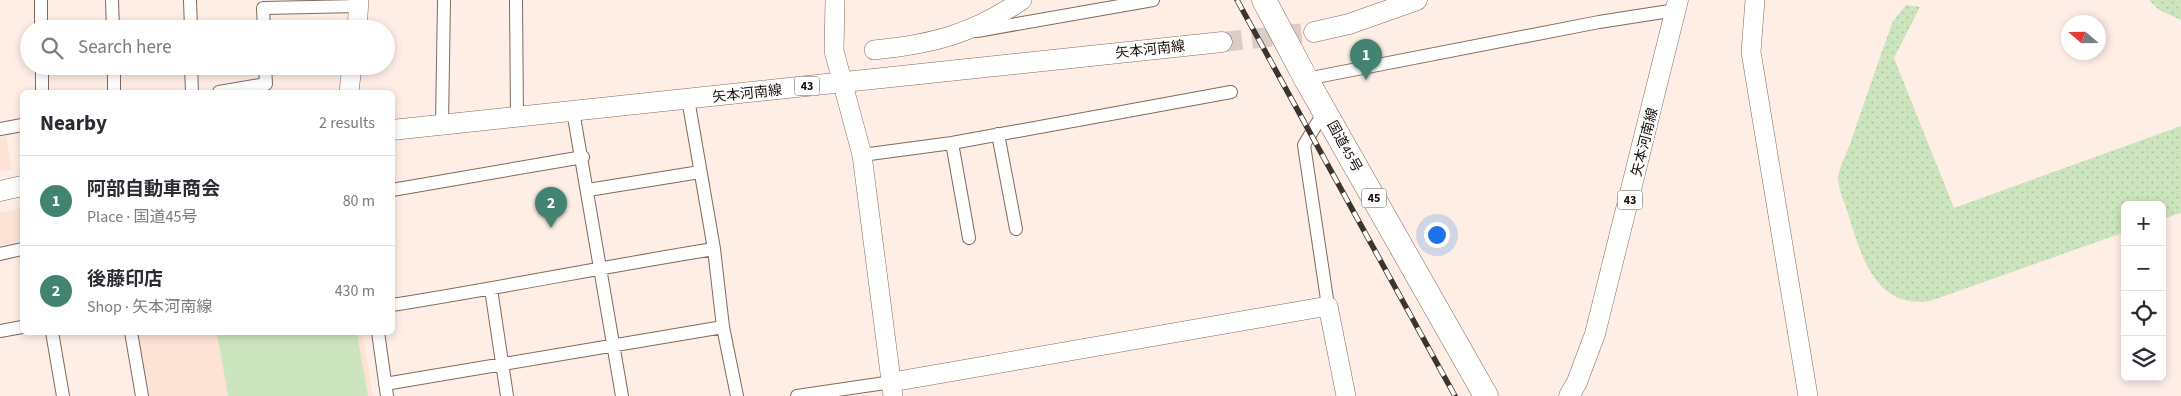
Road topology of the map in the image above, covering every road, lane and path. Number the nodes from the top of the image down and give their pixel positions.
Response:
1 (41, 0) edge
2 (112, 0) edge
3 (190, 0) edge
4 (444, 0) edge
5 (516, 0) edge
6 (835, 0) edge
7 (1022, 0) edge
8 (1153, 0) edge
9 (1264, 0) edge
10 (1417, 0) edge
11 (1755, 0) edge
12 (359, 3) edge
13 (1677, 5) edge
14 (41, 20) edge
15 (113, 20) edge
16 (191, 20) edge
17 (264, 20) edge
18 (358, 20) edge
19 (1314, 32) tunnel mouth
20 (958, 35) junction
21 (1222, 42) tunnel mouth
22 (874, 50) dead end
23 (42, 75) edge
24 (114, 75) edge
25 (191, 75) edge
26 (266, 75) edge
27 (351, 75) edge
28 (1306, 79) junction
29 (842, 82) junction
30 (42, 90) edge
31 (114, 90) edge
32 (192, 90) edge
33 (231, 90) edge
34 (349, 90) edge
35 (1231, 92) dead end
36 (688, 99) junction
37 (1324, 110) junction
38 (573, 111) junction
39 (517, 118) junction
40 (442, 124) junction
41 (20, 125) edge
42 (0, 129) edge
43 (395, 130) edge
44 (998, 134) junction
45 (952, 143) junction
46 (862, 155) junction
47 (583, 157) junction
48 (700, 172) junction
49 (20, 186) edge
50 (395, 189) edge
51 (588, 190) junction
52 (0, 191) edge
53 (1016, 229) dead end
54 (969, 238) dead end
55 (20, 249) edge
56 (714, 249) junction
57 (0, 254) edge
58 (601, 267) junction
59 (490, 289) junction
60 (395, 305) edge
61 (1328, 306) junction
62 (20, 327) edge
63 (723, 327) junction
64 (0, 331) edge
65 (52, 335) edge
66 (132, 335) edge
67 (378, 335) edge
68 (612, 346) junction
69 (500, 364) junction
70 (893, 389) edge
71 (386, 390) edge
72 (62, 396) edge
73 (142, 396) edge
74 (506, 396) edge
75 (622, 396) edge
76 (737, 396) edge
77 (797, 396) edge
78 (1346, 396) edge
79 (1486, 396) edge
80 (1569, 396) edge
81 (1808, 396) edge

1 - 14 street
2 - 15 street
3 - 16 street
4 - 40 street
5 - 39 street
6 - 29 street
7 - 20 street
8 - 20 street
9 - 28 highway, 国道45号 / 45
10 - 19 main road
11 - 81 street
12 - 17 street
12 - 18 street
13 - 28 street
13 - 80 main road, 矢本河南線 / 43
20 - 22 street
21 - 29 main road, 矢本河南線 / 43
23 - 30 street
24 - 31 street
25 - 32 street
26 - 33 street
27 - 34 street
28 - 37 highway, 国道45号 / 45
29 - 36 main road, 矢本河南線 / 43
29 - 46 street
35 - 44 street
36 - 38 main road, 矢本河南線 / 43
36 - 48 street
37 - 61 street
37 - 79 highway, 国道45号 / 45
38 - 39 main road, 矢本河南線 / 43
38 - 47 street
39 - 40 main road, 矢本河南線 / 43
40 - 43 main road, 矢本河南線 / 43
41 - 42 street
44 - 45 street
44 - 53 street
45 - 46 street
45 - 54 street
46 - 70 street
47 - 50 street
47 - 51 street
48 - 51 street
48 - 56 street
49 - 52 main road
51 - 58 street
55 - 57 street
56 - 58 street
56 - 63 street
58 - 59 street
58 - 68 street
59 - 60 street
59 - 69 street
61 - 70 street
61 - 78 street
62 - 64 street
63 - 68 street
63 - 76 street
65 - 72 street
66 - 73 street
67 - 71 street
68 - 69 street
68 - 75 street
69 - 71 street
69 - 74 street
70 - 77 street

